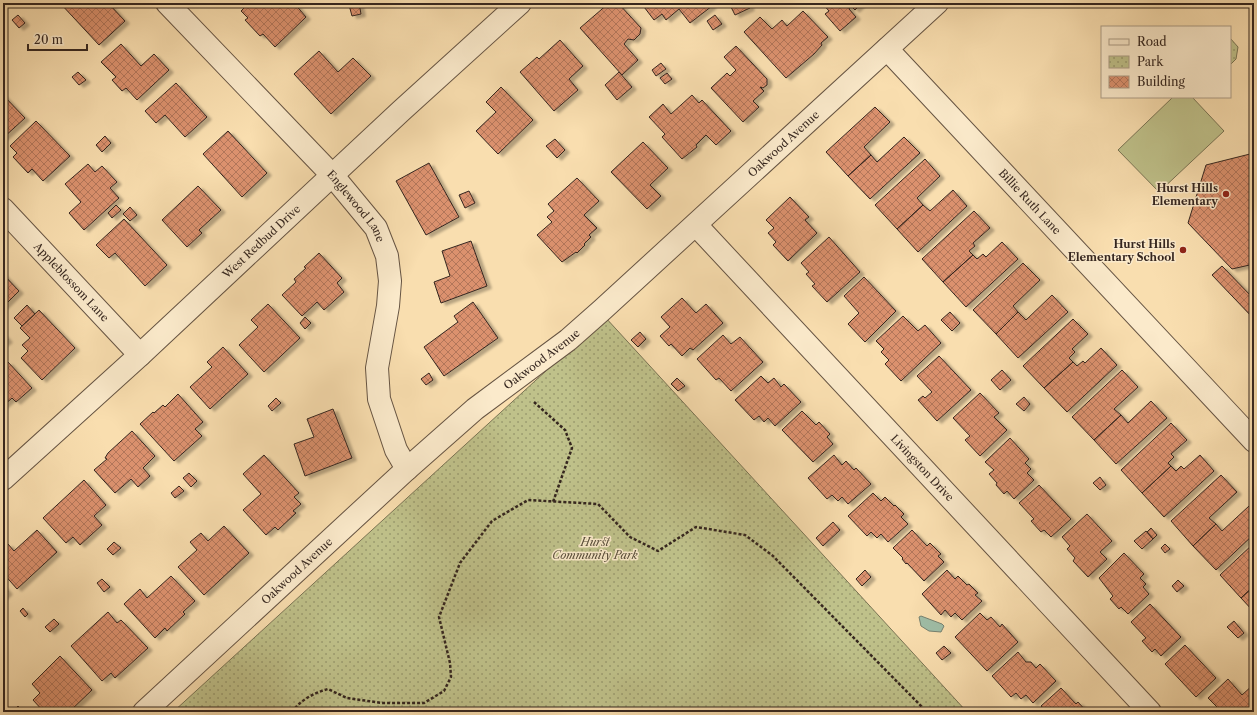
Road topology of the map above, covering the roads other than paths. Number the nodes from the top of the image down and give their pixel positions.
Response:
1 (167, 3) edge
2 (520, 3) edge
3 (937, 3) edge
4 (887, 49) junction
5 (333, 176) junction
6 (3, 209) edge
7 (696, 225) junction
8 (140, 355) junction
9 (1254, 441) edge
10 (407, 469) junction
11 (3, 480) edge
12 (144, 712) edge
13 (1150, 712) edge

1 - 5 street, Englewood Lane
2 - 5 street, West Redbud Drive
3 - 4 street, Oakwood Avenue
4 - 7 street, Oakwood Avenue
4 - 9 street, Billie Ruth Lane
5 - 8 street, West Redbud Drive
5 - 10 street, Englewood Lane
6 - 8 street, Appleblossom Lane
7 - 10 street, Oakwood Avenue
7 - 13 street, Livingston Drive
8 - 11 street, West Redbud Drive
10 - 12 street, Oakwood Avenue

